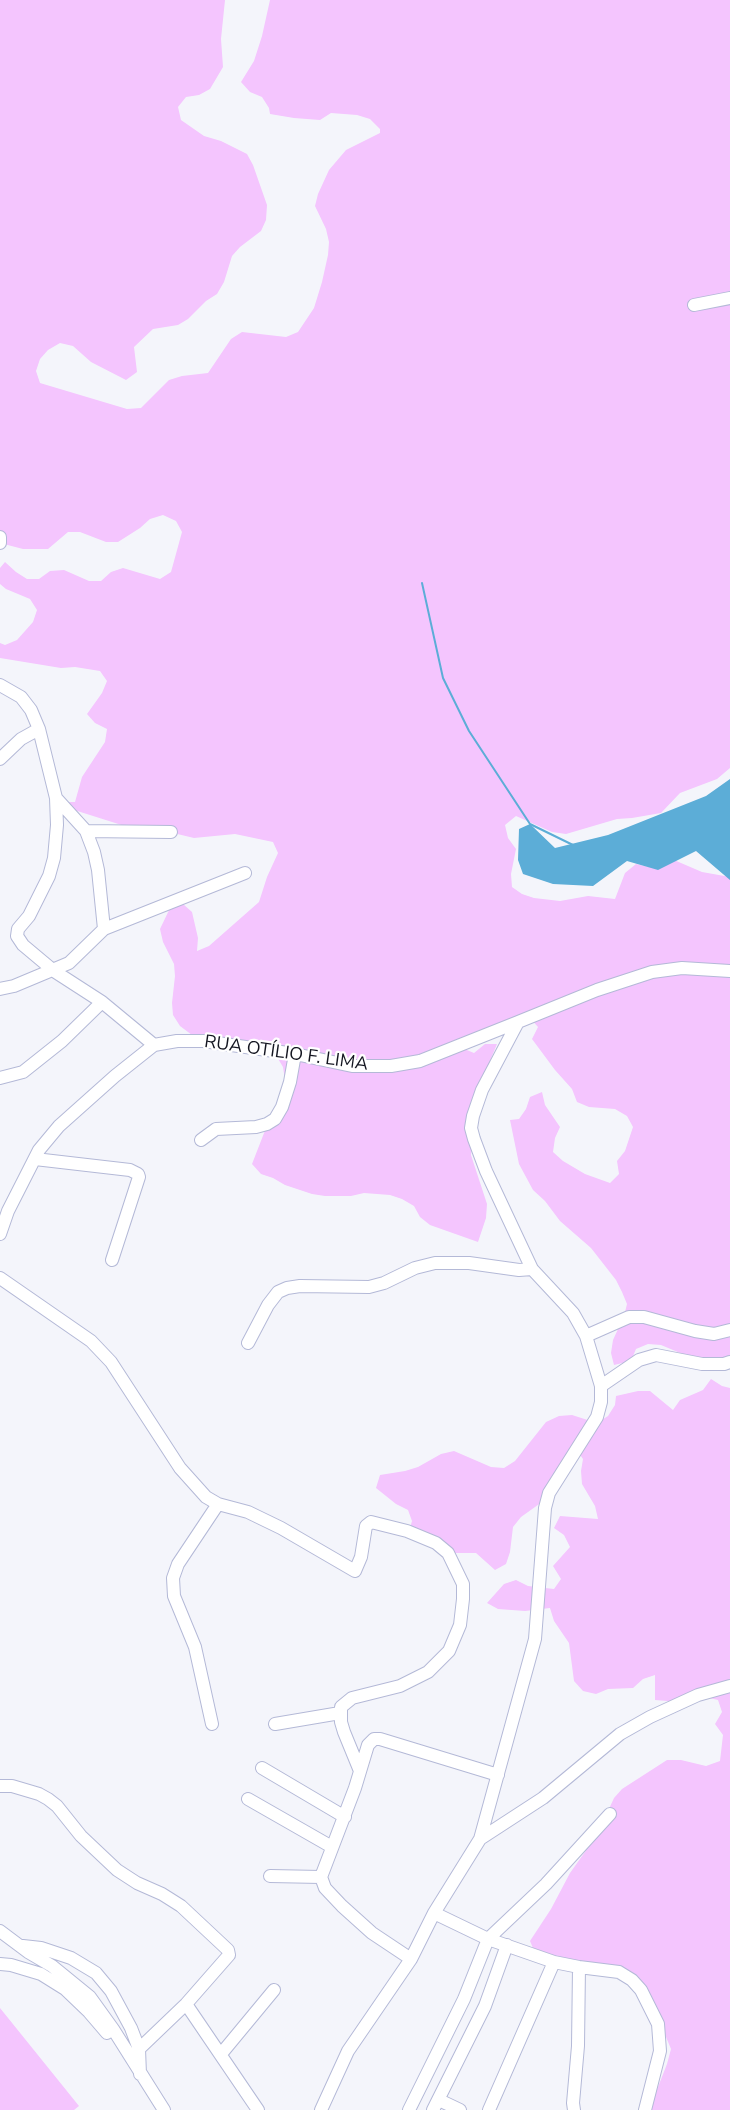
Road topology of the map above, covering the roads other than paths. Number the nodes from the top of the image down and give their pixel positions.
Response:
1 (730, 298) edge
2 (694, 305) dead end
3 (0, 537) edge
4 (0, 543) edge
5 (0, 685) edge
6 (39, 729) junction
7 (0, 759) edge
8 (56, 798) junction
9 (86, 831) junction
10 (171, 832) dead end
11 (245, 873) dead end
12 (104, 929) junction
13 (54, 971) junction
14 (730, 971) edge
15 (0, 989) edge
16 (102, 1002) junction
17 (518, 1022) junction
18 (154, 1045) junction
19 (295, 1054) junction
20 (0, 1078) edge
21 (201, 1140) dead end
22 (34, 1159) junction
23 (4, 1210) edge
24 (0, 1234) edge
25 (112, 1260) dead end
26 (532, 1269) junction
27 (0, 1278) edge
28 (730, 1330) edge
29 (586, 1336) junction
30 (248, 1343) dead end
31 (730, 1362) edge
32 (602, 1386) junction
33 (218, 1504) junction
34 (730, 1686) edge
35 (340, 1713) junction
36 (212, 1724) dead end
37 (275, 1724) dead end
38 (262, 1768) dead end
39 (360, 1771) junction
40 (498, 1775) junction
41 (0, 1786) edge
42 (248, 1799) dead end
43 (609, 1814) dead end
44 (345, 1816) junction
45 (480, 1839) junction
46 (332, 1847) junction
47 (270, 1876) dead end
48 (321, 1877) junction
49 (434, 1913) junction
50 (0, 1931) edge
51 (488, 1939) junction
52 (507, 1945) junction
53 (19, 1946) junction
54 (411, 1959) junction
55 (554, 1962) junction
56 (0, 1964) edge
57 (579, 1967) junction
58 (274, 1990) dead end
59 (186, 2004) junction
60 (122, 2045) junction
61 (139, 2049) junction
62 (221, 2054) junction
63 (140, 2074) junction
64 (436, 2105) edge
65 (164, 2110) edge
66 (258, 2110) edge
67 (321, 2110) edge
68 (409, 2110) edge
69 (460, 2110) edge
70 (489, 2110) edge
71 (574, 2110) edge
72 (645, 2110) edge

1 - 2 street
3 - 4 street
5 - 6 street
6 - 7 street
6 - 8 street
8 - 9 street
8 - 13 street
9 - 10 street
9 - 12 street
11 - 12 street
12 - 13 street
13 - 15 street
13 - 16 street
14 - 17 street, RUA OTÍLIO F. LIMA
16 - 18 street
16 - 20 street
17 - 19 street, RUA OTÍLIO F. LIMA
17 - 26 street
18 - 19 street, RUA OTÍLIO F. LIMA
18 - 22 street
19 - 21 street
22 - 23 street
22 - 25 street
23 - 24 street
26 - 29 street
26 - 30 street
27 - 33 street
28 - 29 street
29 - 32 street
31 - 32 street
32 - 40 street
33 - 35 street
33 - 36 street
34 - 45 street
35 - 37 street
35 - 39 street
38 - 44 street
39 - 40 street
39 - 44 street
40 - 45 street
41 - 59 street
42 - 46 street
43 - 51 street
44 - 46 street
45 - 49 street
46 - 48 street
47 - 48 street
48 - 54 street
49 - 51 street
49 - 54 street
50 - 53 street
51 - 52 street
51 - 68 street
52 - 55 street
52 - 64 street
53 - 60 street
53 - 61 street
54 - 67 street
55 - 57 street
55 - 70 street
56 - 60 street
57 - 71 street
57 - 72 street
58 - 62 street
59 - 61 street
59 - 62 street
60 - 63 street
61 - 63 street
62 - 66 street
63 - 65 street
64 - 69 street

